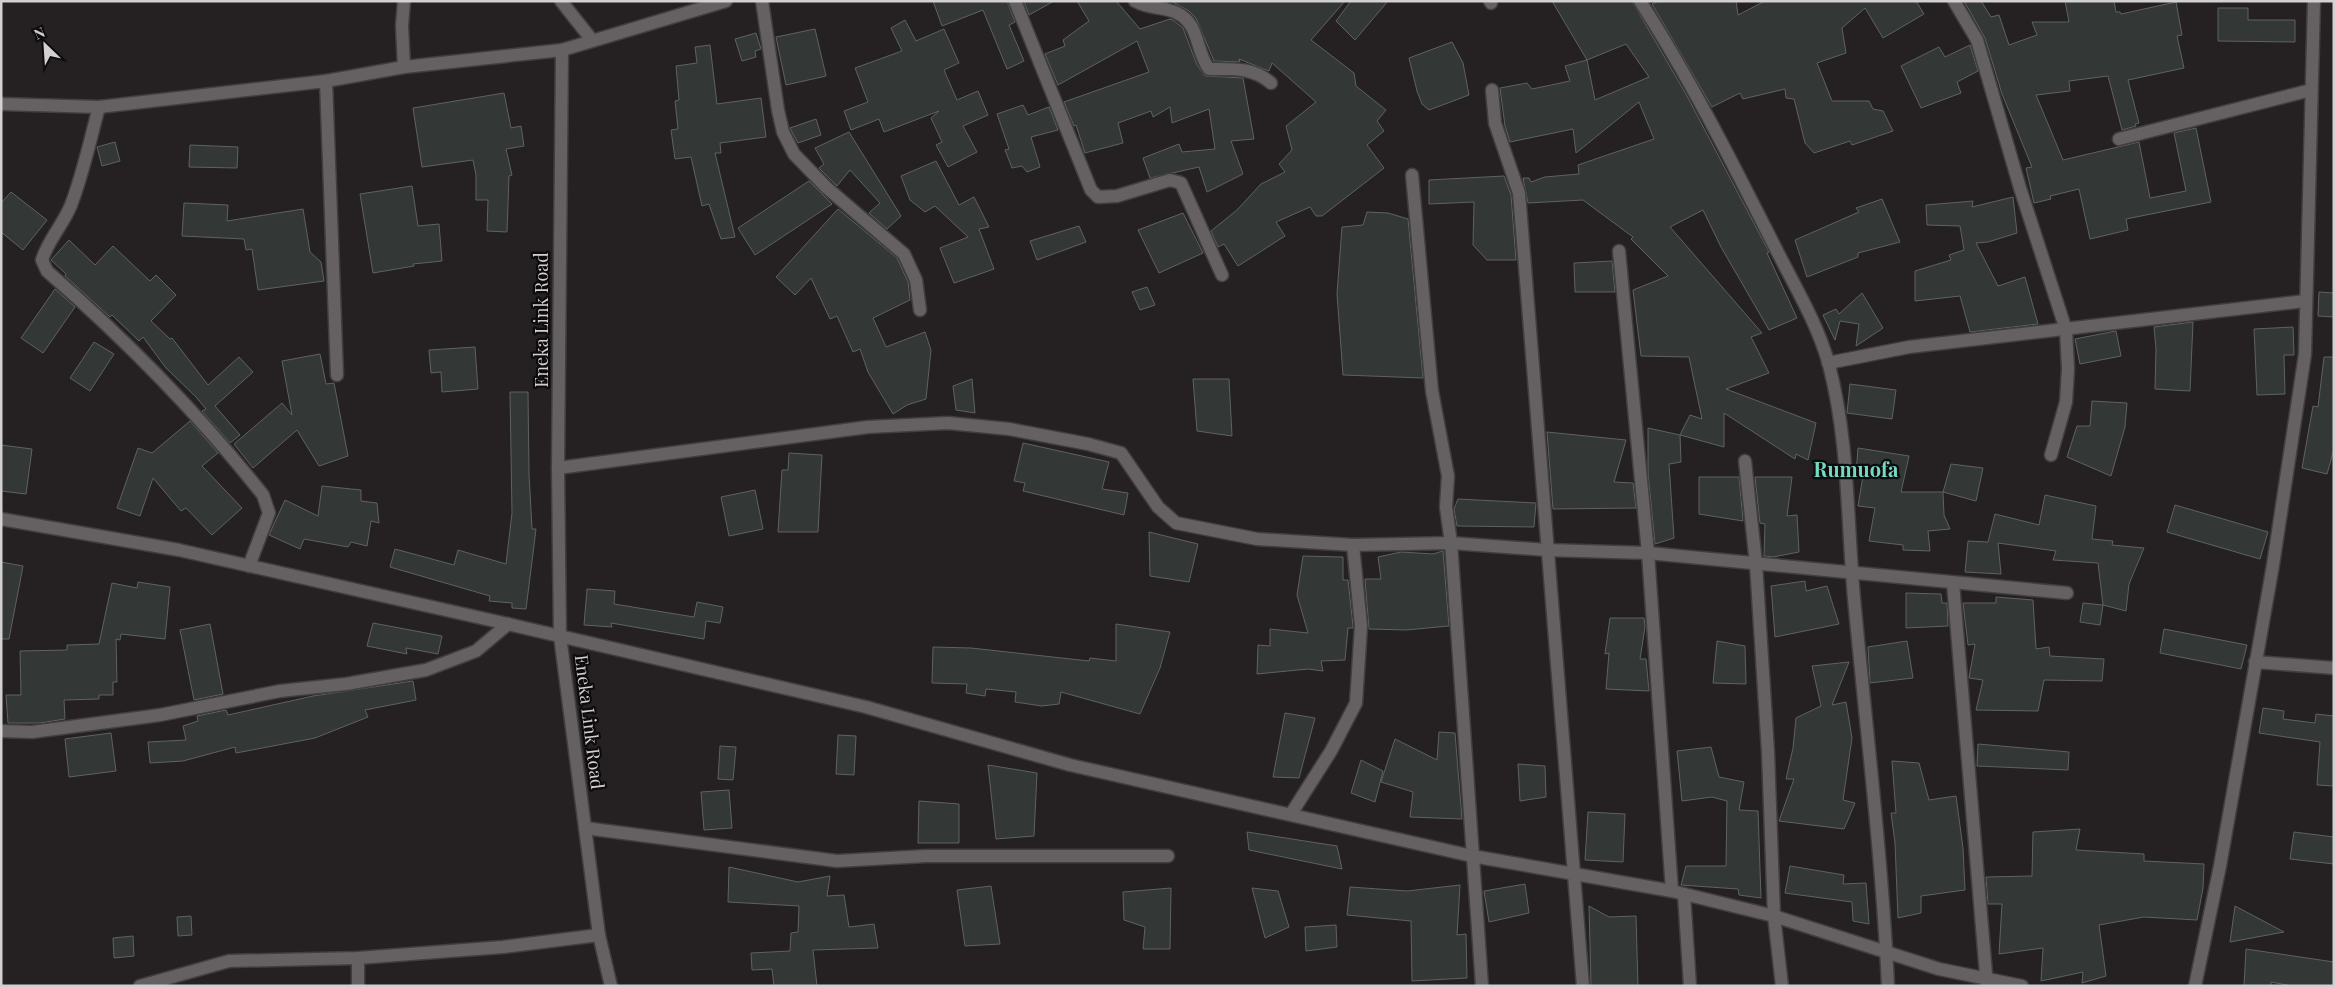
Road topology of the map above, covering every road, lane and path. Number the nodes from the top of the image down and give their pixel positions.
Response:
1 (404, 1) edge
2 (561, 1) edge
3 (726, 1) edge
4 (762, 1) edge
5 (1015, 1) edge
6 (1135, 1) edge
7 (1640, 1) edge
8 (1954, 1) edge
9 (2314, 1) edge
10 (592, 40) junction
11 (562, 50) junction
12 (404, 67) junction
13 (326, 81) junction
14 (1271, 83) dead end
15 (1492, 90) dead end
16 (2311, 90) junction
17 (1, 104) edge
18 (99, 108) junction
19 (2120, 139) dead end
20 (1412, 175) dead end
21 (1619, 251) dead end
22 (1222, 275) dead end
23 (2305, 301) junction
24 (920, 310) dead end
25 (2066, 330) junction
26 (1828, 363) junction
27 (337, 375) dead end
28 (2051, 455) dead end
29 (1745, 461) dead end
30 (558, 468) junction
31 (1, 519) edge
32 (1451, 543) junction
33 (1353, 545) junction
34 (1546, 550) junction
35 (1648, 553) junction
36 (1756, 564) junction
37 (249, 566) junction
38 (1852, 574) junction
39 (1953, 583) junction
40 (2067, 593) dead end
41 (508, 624) junction
42 (560, 636) junction
43 (2255, 662) junction
44 (2334, 668) edge
45 (1, 732) edge
46 (1291, 814) junction
47 (585, 828) junction
48 (1168, 856) dead end
49 (1472, 856) junction
50 (1575, 873) junction
51 (1678, 892) junction
52 (1774, 916) junction
53 (599, 935) junction
54 (1886, 950) junction
55 (358, 958) junction
56 (1987, 982) edge
57 (140, 986) edge
58 (358, 986) edge
59 (611, 986) edge
60 (1482, 986) edge
61 (1583, 986) edge
62 (1690, 986) edge
63 (1782, 986) edge
64 (1888, 986) edge
65 (2022, 986) edge
66 (2195, 986) edge

1 - 12 street
2 - 10 street
3 - 10 street
4 - 24 street
5 - 22 street
6 - 14 street
7 - 26 street
8 - 25 street
9 - 16 street
10 - 11 street
11 - 12 street
11 - 30 street, Eneka Link Road
12 - 13 street
13 - 18 street
13 - 27 street
15 - 34 street
16 - 19 street
16 - 23 street
17 - 18 street
18 - 37 street
20 - 32 street
21 - 35 street
23 - 25 street
23 - 43 street
25 - 26 street
25 - 28 street
26 - 38 street
29 - 36 street
30 - 33 street
30 - 42 street, Eneka Link Road
31 - 37 street
32 - 33 street
32 - 34 street
32 - 49 street
33 - 46 street
34 - 35 street
34 - 50 street
35 - 36 street
35 - 51 street
36 - 38 street
36 - 52 street
37 - 41 street
38 - 39 street
38 - 54 street
39 - 40 street
39 - 56 street
41 - 42 street
41 - 45 street
42 - 46 street
42 - 47 street, Eneka Link Road
43 - 44 street
43 - 66 street
46 - 49 street
47 - 48 street
47 - 53 street, Eneka Link Road
49 - 50 street
49 - 60 street
50 - 51 street
50 - 61 street
51 - 52 street
51 - 62 street
52 - 54 street
52 - 63 street
53 - 55 street
53 - 59 street, Eneka Link Road
54 - 56 street
54 - 64 street
55 - 57 street
55 - 58 street
56 - 65 street

